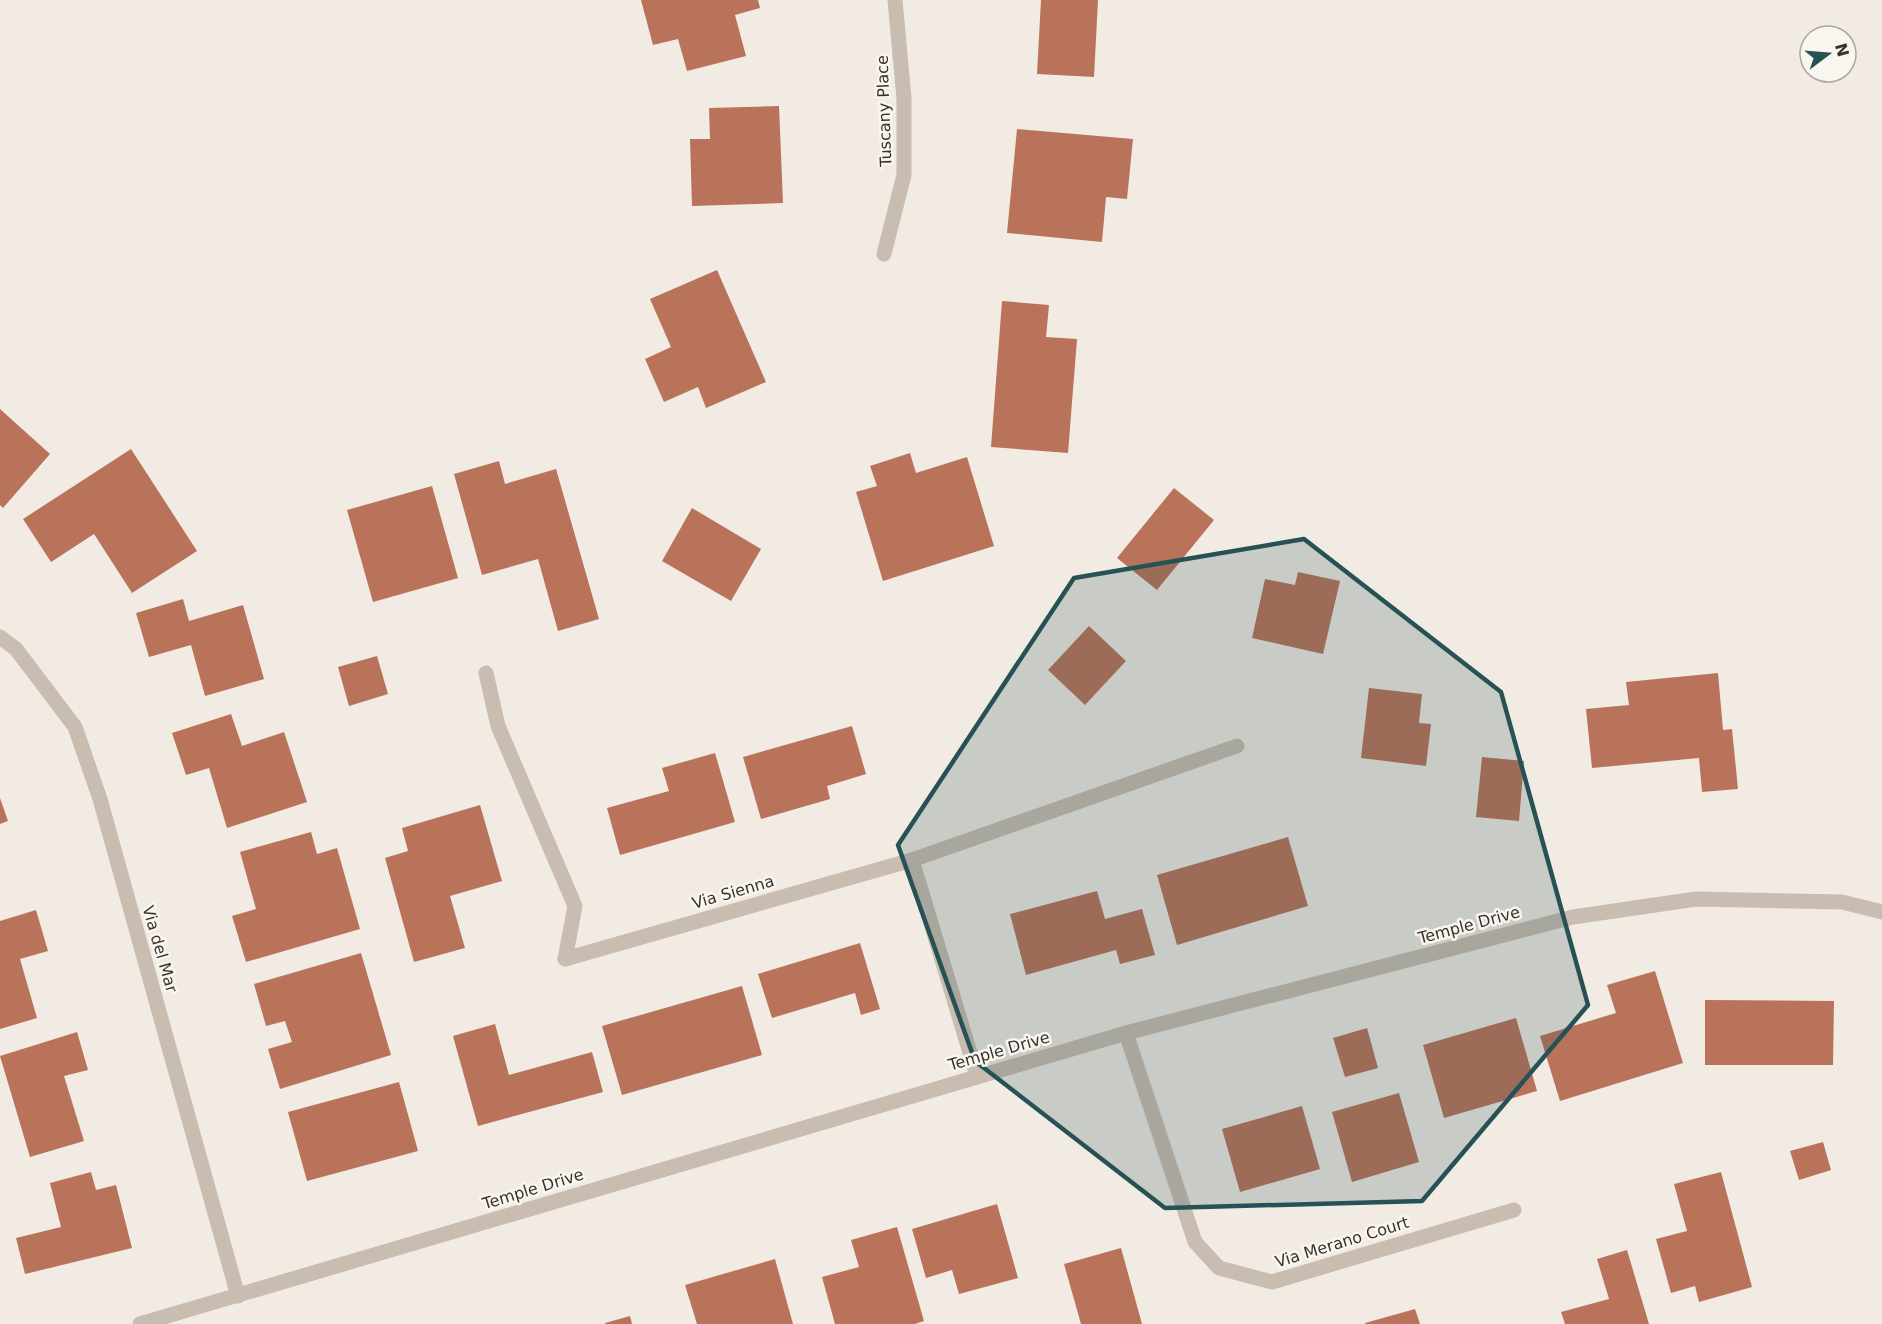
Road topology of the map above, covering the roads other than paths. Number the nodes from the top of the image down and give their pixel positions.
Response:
1 (895, 0) edge
2 (884, 254) dead end
3 (0, 637) edge
4 (486, 673) dead end
5 (1237, 746) dead end
6 (912, 860) junction
7 (1882, 912) edge
8 (1126, 1033) junction
9 (977, 1076) junction
10 (1514, 1210) dead end
11 (238, 1296) junction
12 (140, 1324) edge

1 - 2 street, Tuscany Place
3 - 11 street, Via del Mar
4 - 6 street, Via Sienna
5 - 6 street, Via Sienna
6 - 9 street
7 - 8 street, Temple Drive
8 - 9 street, Temple Drive
8 - 10 street, Via Merano Court
9 - 11 street, Temple Drive
11 - 12 street, Temple Drive

